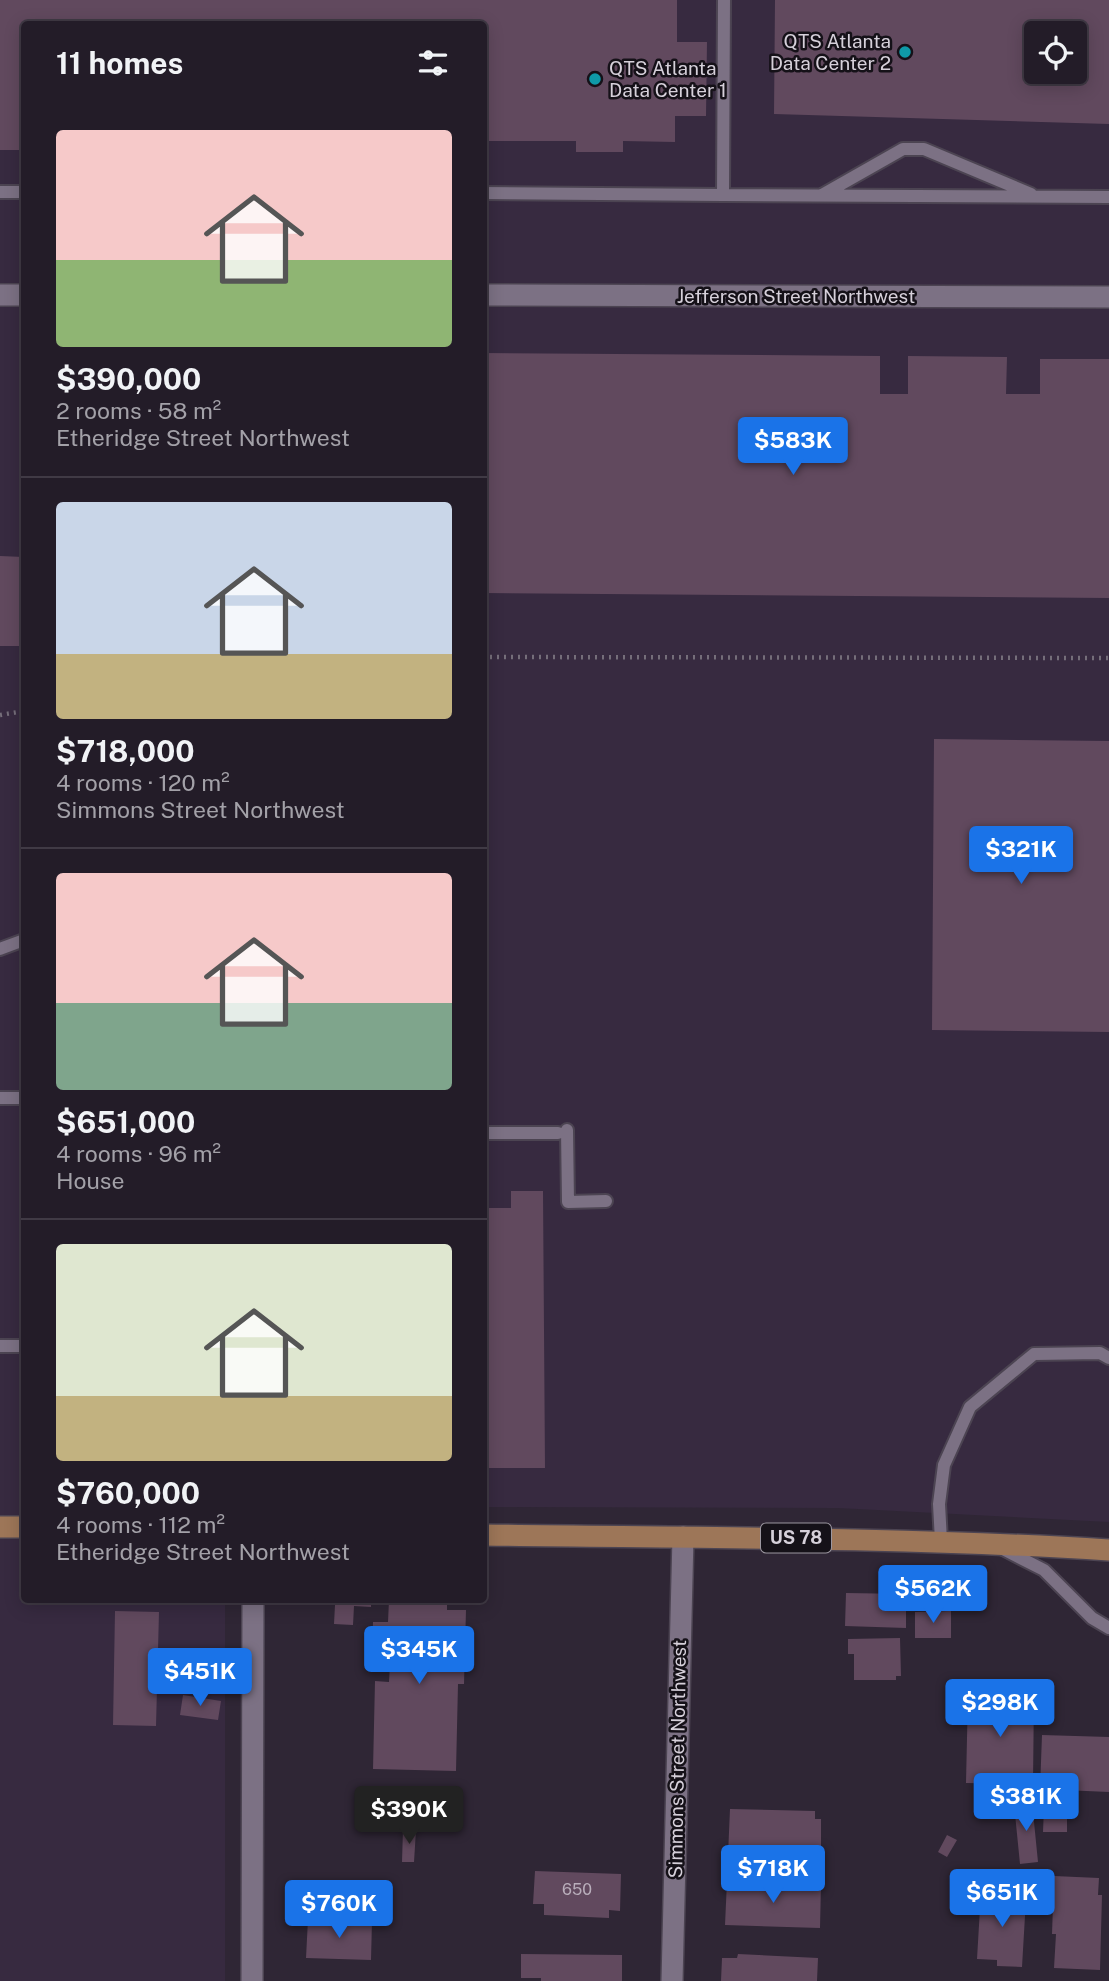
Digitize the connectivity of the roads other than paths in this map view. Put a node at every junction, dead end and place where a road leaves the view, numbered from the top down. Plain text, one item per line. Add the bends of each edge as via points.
1 (724, 0) edge
2 (0, 192) edge
3 (21, 192) edge
4 (487, 193) edge
5 (723, 195) junction
6 (822, 195) junction
7 (1038, 197) junction
8 (1109, 197) edge
9 (0, 295) edge
10 (21, 295) edge
11 (487, 295) edge
12 (1109, 297) edge
13 (21, 941) edge
14 (0, 949) edge
15 (0, 1098) edge
16 (21, 1098) edge
17 (487, 1133) edge
18 (606, 1201) dead end
19 (0, 1346) edge
20 (21, 1346) edge
21 (1109, 1358) edge
22 (0, 1527) edge
23 (21, 1527) edge
24 (487, 1535) edge
25 (682, 1537) junction
26 (941, 1541) junction
27 (991, 1543) junction
28 (1109, 1550) edge
29 (253, 1603) edge
30 (1109, 1628) edge
31 (252, 1981) edge
32 (672, 1981) edge

1 - 5 lane
2 - 3 lane
4 - 5 lane
5 - 6 lane
6 - 7 lane
6 - 7 lane via 903,149 924,149
7 - 8 lane
9 - 10 street
11 - 12 street, Jefferson Street Northwest
13 - 14 lane
15 - 16 lane
17 - 18 lane via 562,1131 568,1202
19 - 20 lane
21 - 26 lane via 1100,1353 1034,1354 970,1407 944,1465
22 - 23 main road
24 - 25 main road, US 78
25 - 26 main road, US 78
25 - 32 street, Simmons Street Northwest
26 - 27 main road, US 78
27 - 28 main road, US 78
27 - 30 lane via 1044,1570 1092,1618
29 - 31 street

